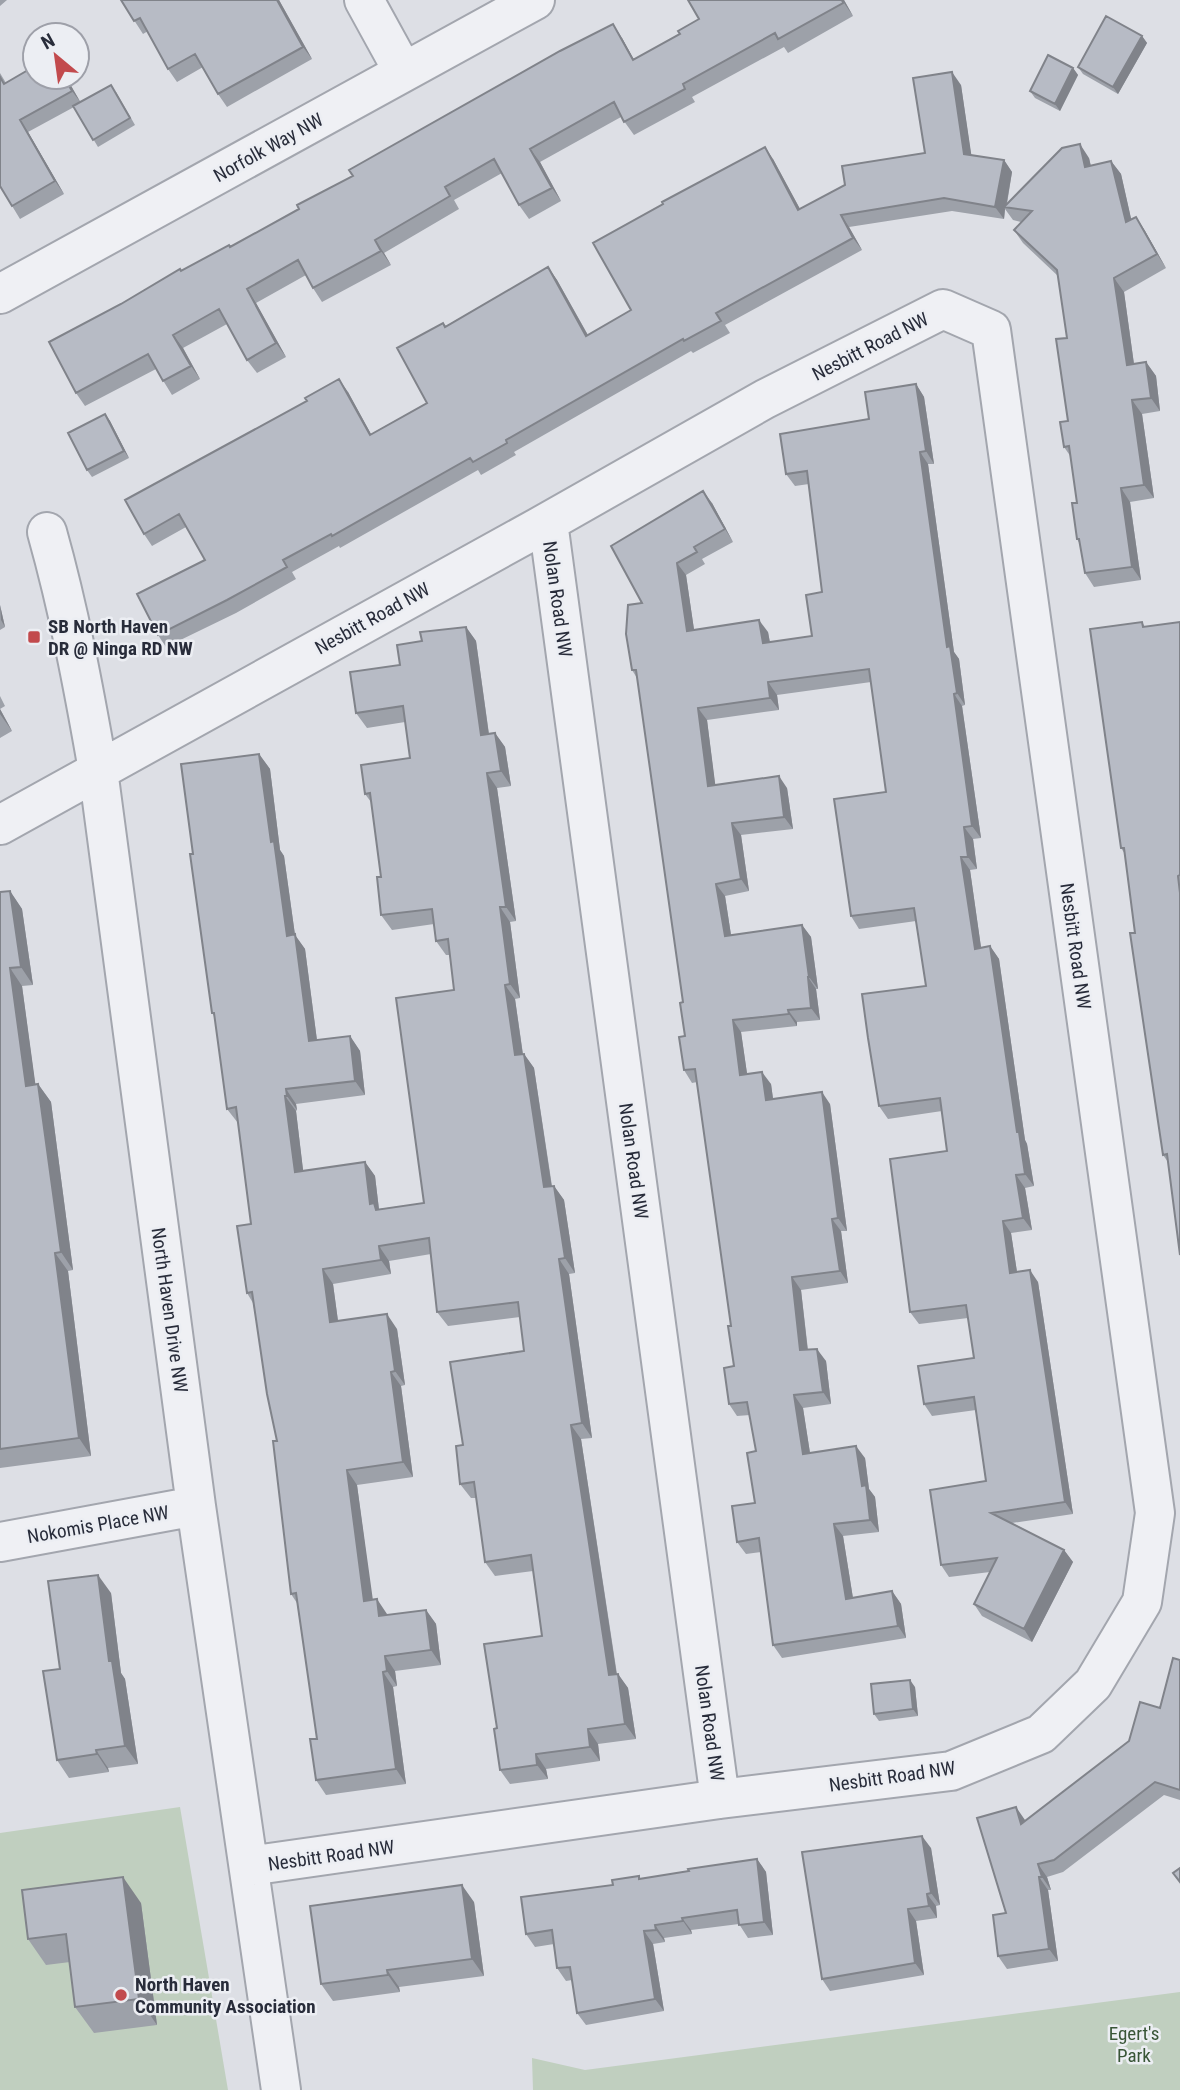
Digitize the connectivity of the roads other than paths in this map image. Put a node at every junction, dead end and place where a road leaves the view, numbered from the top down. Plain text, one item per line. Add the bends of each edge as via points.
1 (364, 0) edge
2 (535, 0) edge
3 (403, 71) junction
4 (0, 294) edge
5 (548, 522) junction
6 (47, 532) dead end
7 (98, 770) junction
8 (0, 825) edge
9 (196, 1506) junction
10 (0, 1542) edge
11 (720, 1799) junction
12 (249, 1866) junction
13 (281, 2090) edge

1 - 3 street
2 - 3 street, Norfolk Way NW
3 - 4 street, Norfolk Way NW
5 - 7 street, Nesbitt Road NW
5 - 11 street, Nolan Road NW
5 - 11 street, Nesbitt Road NW via 765,399 943,309 991,330 1155,1513 1142,1602 1093,1684 1041,1734 951,1771
6 - 7 street, North Haven Drive NW via 80,666
7 - 8 street, Nesbitt Road NW
7 - 9 street, North Haven Drive NW
9 - 10 street, Nokomis Place NW
9 - 12 street, North Haven Drive NW
11 - 12 street, Nesbitt Road NW
12 - 13 street, North Haven Drive NW

